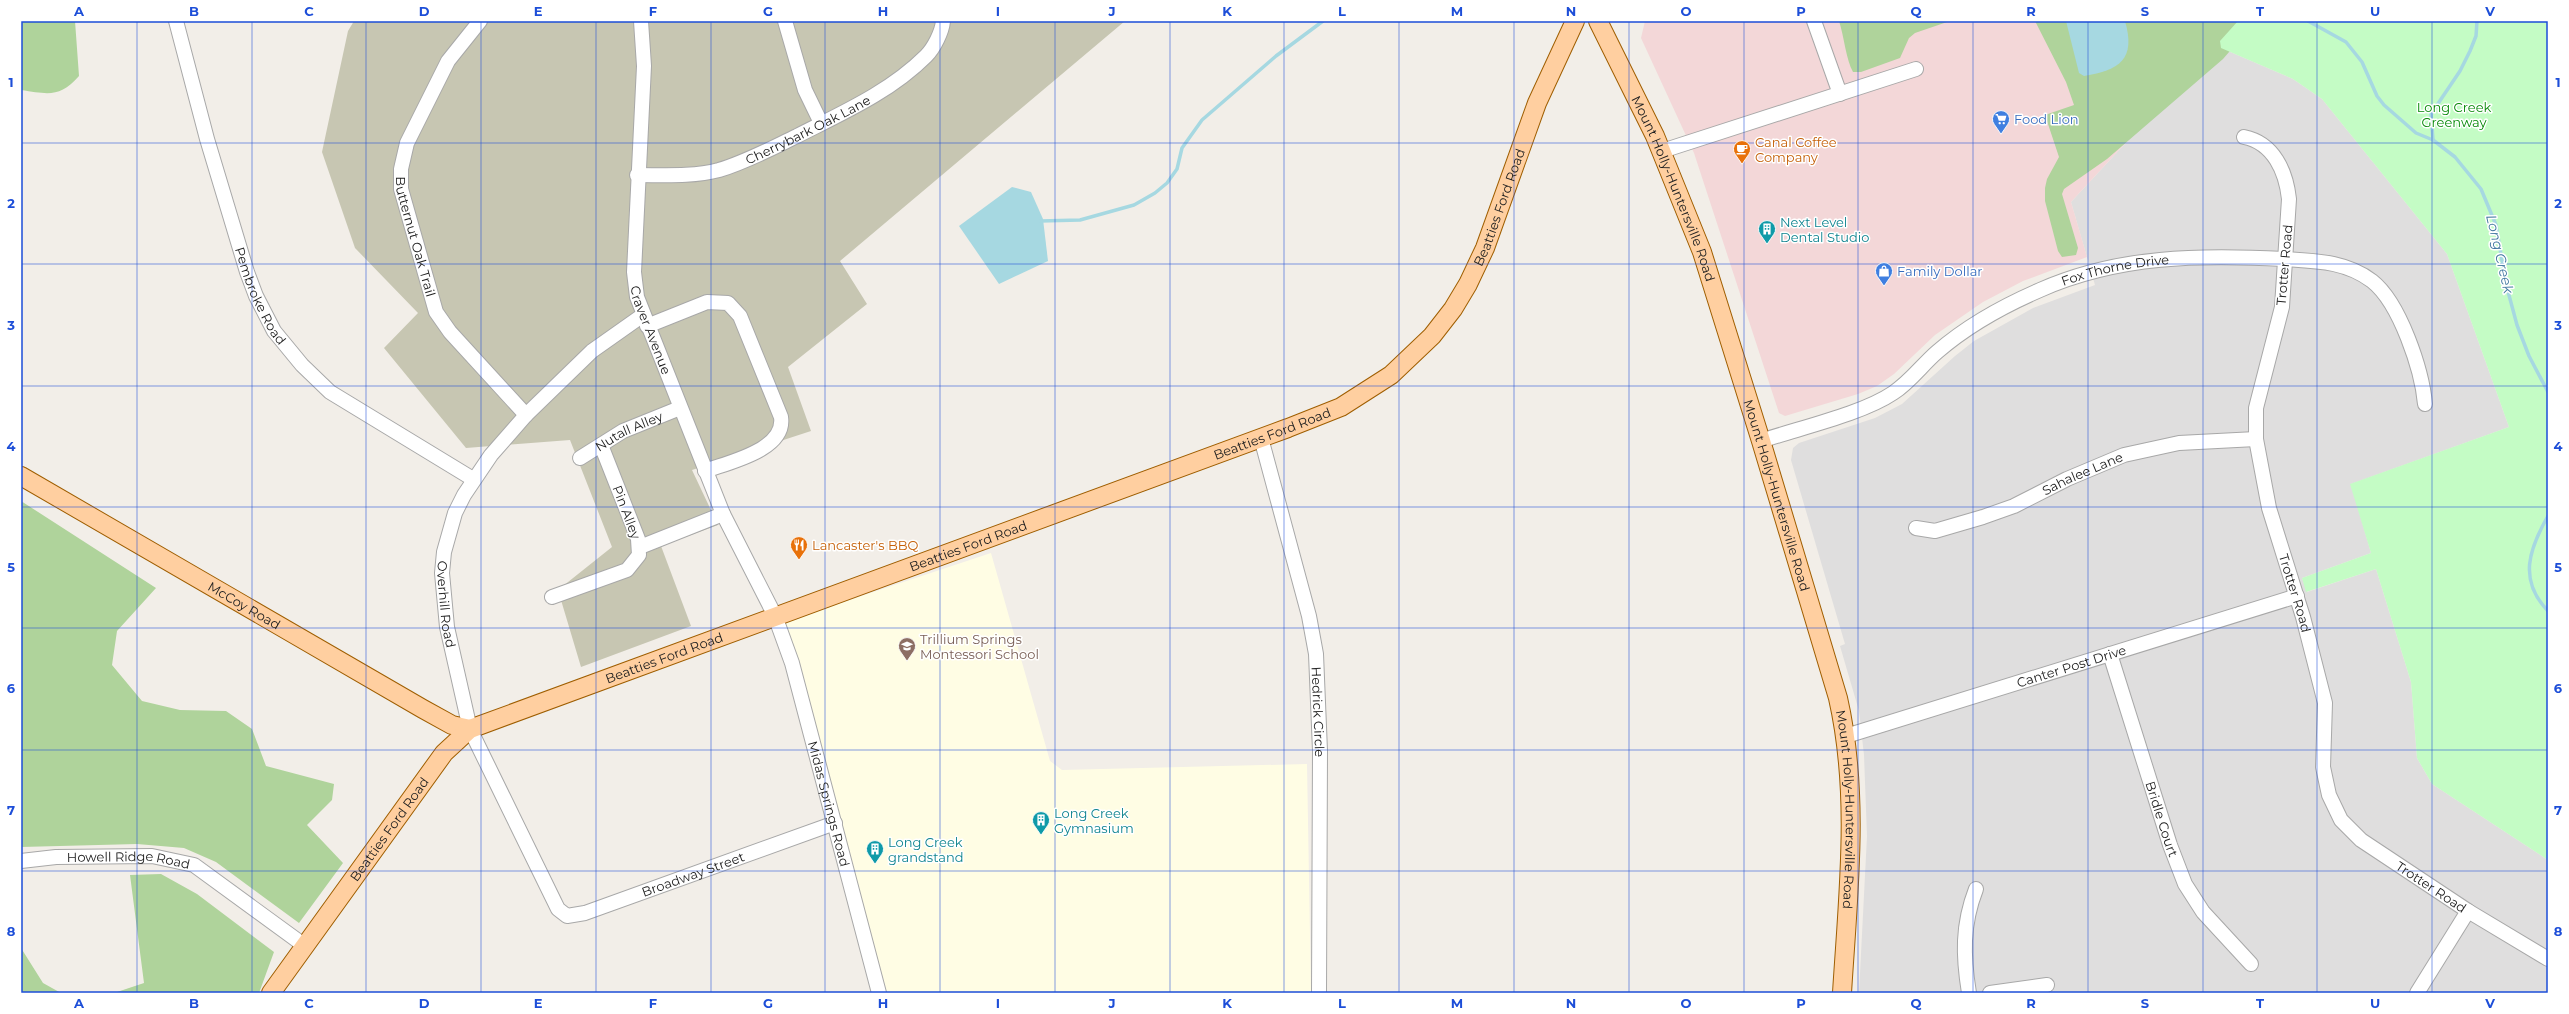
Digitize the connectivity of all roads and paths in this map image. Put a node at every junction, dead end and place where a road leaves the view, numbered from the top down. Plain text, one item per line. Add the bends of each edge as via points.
1 (176, 21) edge
2 (480, 21) edge
3 (641, 21) edge
4 (784, 21) edge
5 (943, 21) edge
6 (1575, 21) edge
7 (1598, 21) edge
8 (1814, 21) edge
9 (1916, 69) dead end
10 (1840, 94) junction
11 (821, 123) junction
12 (2244, 137) dead end
13 (1662, 151) junction
14 (637, 175) junction
15 (2286, 259) junction
16 (645, 321) junction
17 (2425, 404) dead end
18 (680, 408) junction
19 (526, 415) junction
20 (1261, 438) junction
21 (2256, 439) junction
22 (1762, 441) junction
23 (600, 445) junction
24 (580, 458) dead end
25 (705, 471) junction
26 (21, 476) edge
27 (473, 479) junction
28 (723, 514) junction
29 (1916, 528) dead end
30 (640, 547) junction
31 (2297, 596) junction
32 (552, 597) dead end
33 (775, 616) junction
34 (2110, 654) junction
35 (470, 729) junction
36 (1846, 736) junction
37 (835, 823) junction
38 (21, 861) edge
39 (1976, 889) dead end
40 (555, 904) joint
41 (2468, 911) junction
42 (305, 946) junction
43 (2548, 959) edge
44 (2251, 964) dead end
45 (2047, 985) dead end
46 (272, 993) edge
47 (879, 993) edge
48 (1319, 993) edge
49 (1842, 993) edge
50 (1969, 993) edge
51 (1990, 993) edge
52 (2417, 993) edge

1 - 27 street, Pembroke Road via 207,140 247,272 274,331 302,365 330,392
2 - 19 street, Butternut Oak Trail via 448,61 407,143 401,169 401,189 436,312 450,332
3 - 14 street, Craver Avenue via 644,66
4 - 11 street via 805,90
5 - 11 street, Cherrybark Oak Lane via 942,28 927,55 898,80
6 - 20 main road, Beatties Ford Road via 1537,103 1485,248 1453,309 1412,357 1371,389 1327,413
7 - 13 main road, Mount Holly-Huntersville Road
8 - 10 street
9 - 10 street
10 - 13 street
11 - 14 street, Cherrybark Oak Lane via 750,159 718,170 681,175
12 - 15 street, Trotter Road via 2260,143 2271,152 2284,174 2289,200
13 - 22 main road, Mount Holly-Huntersville Road via 1702,252
14 - 16 street, Craver Avenue via 634,272
15 - 17 street, Fox Thorne Drive via 2344,266 2360,273 2380,288 2394,310 2407,339 2421,382
15 - 21 street, Trotter Road via 2282,307 2256,408
15 - 22 street, Fox Thorne Drive via 2240,256 2173,257 2108,267 2074,276 2015,302 1959,334 1883,400
16 - 18 street, Craver Avenue
16 - 19 street, Overhill Road via 592,351
16 - 25 street, Overhill Road via 707,302 728,303 740,316 769,388 780,418 777,437 765,447
18 - 23 street, Nutall Alley via 623,431
18 - 25 street, Craver Avenue
19 - 27 street, Overhill Road
20 - 33 main road, Beatties Ford Road
20 - 48 street, Hedrick Circle via 1271,466 1309,616 1316,654 1320,751
21 - 29 street, Sahalee Lane via 2178,444 2124,455 2067,479 2014,506 1983,517 1935,531
21 - 31 street, Trotter Road via 2269,508
22 - 36 main road, Mount Holly-Huntersville Road via 1831,675
23 - 24 street, Nutall Alley
23 - 30 street, Pin Alley
25 - 28 street, Craver Avenue
26 - 35 main road, McCoy Road via 423,710 452,725
27 - 35 street, Overhill Road via 455,513 447,536 442,573 447,627
28 - 30 street
28 - 33 street, Craver Avenue
30 - 32 street, Pin Alley via 636,562 627,570
31 - 34 street, Canter Post Drive
31 - 41 street, Trotter Road via 2325,703 2324,782 2334,808 2341,820 2361,840
33 - 35 main road, Beatties Ford Road
33 - 37 street, Midas Springs Road via 792,663
34 - 36 street, Canter Post Drive
34 - 44 street, Bridle Court via 2170,845 2185,884 2203,912
35 - 40 street, Overhill Road
35 - 42 main road, Beatties Ford Road via 444,753
36 - 49 main road, Mount Holly-Huntersville Road via 1851,808
37 - 40 street, Broadway Street via 584,913 567,916 562,914
37 - 47 street, Midas Springs Road
38 - 42 street, Howell Ridge Road via 56,857 152,856 194,865
39 - 50 street via 1966,921 1964,945
41 - 43 street, Trotter Road
41 - 52 street
42 - 46 main road, Beatties Ford Road
45 - 51 street

